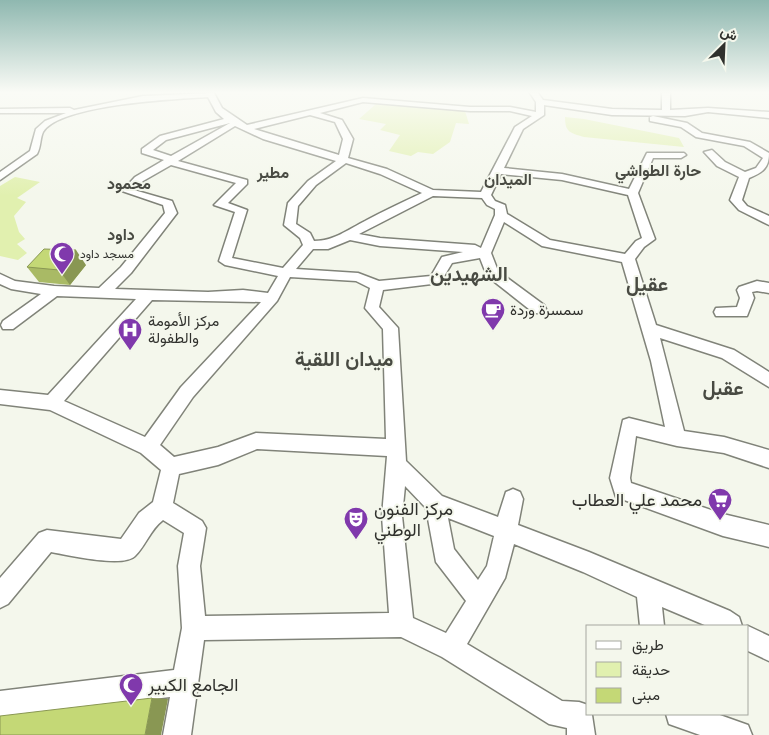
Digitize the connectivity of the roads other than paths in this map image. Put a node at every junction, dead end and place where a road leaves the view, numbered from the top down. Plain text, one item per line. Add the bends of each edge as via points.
1 (220, 127) edge
2 (232, 127) edge
3 (245, 127) edge
4 (342, 127) edge
5 (519, 127) edge
6 (687, 127) edge
7 (42, 128) edge
8 (709, 152) dead end
9 (681, 155) dead end
10 (769, 157) edge
11 (170, 161) junction
12 (342, 161) junction
13 (496, 170) junction
14 (744, 176) junction
15 (0, 177) edge
16 (431, 193) junction
17 (633, 193) junction
18 (485, 195) junction
19 (500, 215) junction
20 (769, 221) edge
21 (348, 236) junction
22 (309, 245) junction
23 (485, 252) junction
24 (628, 259) junction
25 (286, 273) junction
26 (0, 278) edge
27 (377, 286) junction
28 (769, 288) edge
29 (54, 290) junction
30 (102, 293) junction
31 (148, 295) junction
32 (272, 298) junction
33 (539, 309) dead end
34 (721, 312) dead end
35 (8, 325) dead end
36 (650, 329) junction
37 (769, 380) edge
38 (0, 397) edge
39 (52, 403) junction
40 (678, 438) junction
41 (148, 447) junction
42 (396, 456) junction
43 (769, 459) edge
44 (171, 467) junction
45 (513, 499) dead end
46 (435, 503) junction
47 (162, 508) junction
48 (506, 531) junction
49 (769, 536) edge
50 (648, 590) junction
51 (0, 596) edge
52 (479, 599) junction
53 (402, 625) junction
54 (652, 625) edge
55 (728, 625) edge
56 (194, 628) junction
57 (749, 638) edge
58 (451, 648) junction
59 (769, 648) edge
60 (187, 682) junction
61 (0, 704) edge
62 (682, 715) edge
63 (583, 720) edge
64 (177, 735) edge
65 (738, 735) edge

1 - 11 street via 163,138 145,152 165,156
2 - 11 street
3 - 12 street
4 - 12 street via 348,139
5 - 13 street
6 - 10 street via 699,135 747,144
7 - 15 street via 34,152
8 - 14 street via 721,164
9 - 17 street via 650,154
10 - 14 street via 760,170
11 - 25 street via 243,182 220,205 241,210 224,261
11 - 30 street via 139,179 127,192 168,203 171,213 126,270
12 - 16 street via 369,166
12 - 22 street via 312,183 292,205 290,225 306,236
13 - 17 street via 562,177
13 - 18 street
14 - 20 street via 736,200 743,208
16 - 18 street
16 - 21 street
17 - 24 street via 649,239 640,244
18 - 19 street via 491,203 501,207
19 - 23 street
19 - 24 street via 546,243
21 - 22 street via 328,245
21 - 23 street via 380,242 449,245
22 - 25 street
23 - 27 street via 447,260 435,280
23 - 33 lane via 492,273
24 - 36 street
25 - 27 street via 358,277
25 - 32 street
26 - 29 street via 11,285
27 - 42 street via 372,308 390,328
28 - 34 street via 757,286 744,290 747,298 742,312
29 - 30 street
29 - 35 street
30 - 31 street
31 - 32 street
31 - 39 street
32 - 41 street via 187,392
36 - 37 street via 728,354
36 - 40 street
38 - 39 street
39 - 41 street
40 - 43 street via 724,445
40 - 49 street via 629,426 620,478 623,490 723,525
41 - 44 street
42 - 44 street via 256,441 218,456
42 - 46 street
42 - 53 street via 392,516
44 - 47 street
45 - 48 street
46 - 48 street
46 - 52 street via 444,554
47 - 51 street via 146,520 126,550 47,540
47 - 56 street via 195,528 189,566
48 - 50 lane
48 - 52 street via 497,570
50 - 54 lane
50 - 55 street
52 - 58 street
53 - 56 street
53 - 58 street
56 - 60 street
57 - 59 street
58 - 63 street via 559,714
60 - 61 street
60 - 64 street
62 - 65 street

